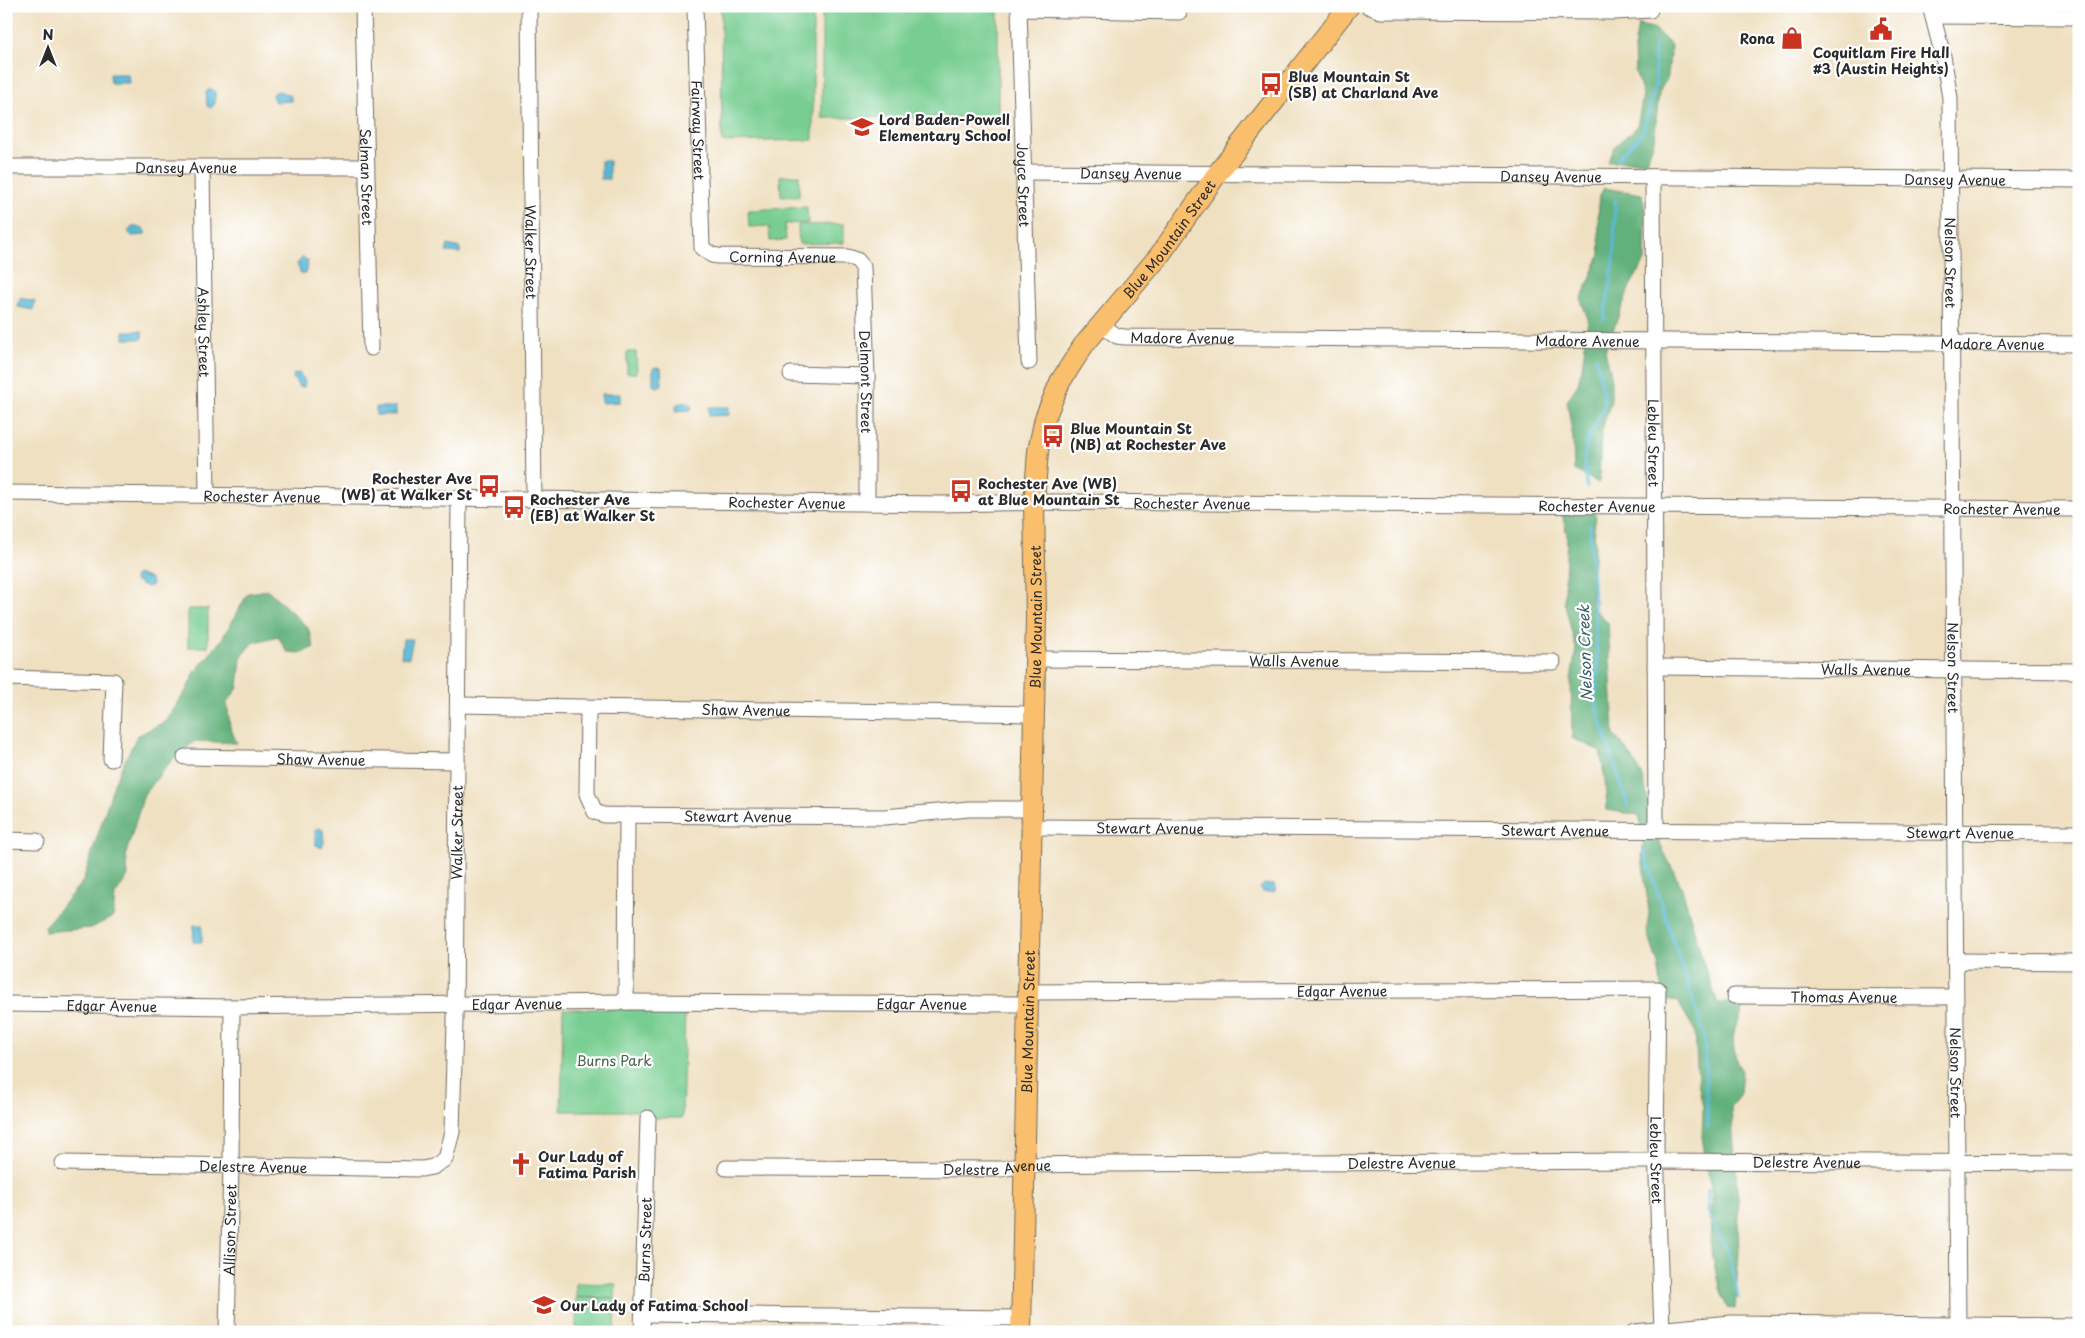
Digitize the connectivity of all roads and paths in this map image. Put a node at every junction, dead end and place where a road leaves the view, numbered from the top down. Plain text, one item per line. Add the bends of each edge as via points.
1 (364, 6) edge
2 (529, 6) edge
3 (695, 6) edge
4 (1349, 6) edge
5 (1368, 6) edge
6 (1019, 8) edge
7 (1650, 8) edge
8 (1931, 11) edge
9 (1179, 12) dead end
10 (2079, 17) edge
11 (6, 167) edge
12 (366, 167) junction
13 (202, 168) junction
14 (1023, 172) junction
15 (1217, 174) junction
16 (1653, 177) junction
17 (1951, 178) junction
18 (2079, 180) edge
19 (706, 252) joint
20 (859, 263) joint
21 (1101, 325) junction
22 (1653, 342) junction
23 (1952, 343) junction
24 (2079, 344) edge
25 (371, 348) dead end
26 (1029, 362) dead end
27 (790, 374) dead end
28 (867, 376) junction
29 (6, 493) edge
30 (207, 495) junction
31 (458, 499) junction
32 (534, 500) junction
33 (867, 503) junction
34 (1034, 503) junction
35 (1654, 505) junction
36 (1953, 509) junction
37 (2079, 509) edge
38 (1034, 659) junction
39 (1553, 662) dead end
40 (1655, 668) junction
41 (1954, 670) junction
42 (2079, 672) edge
43 (6, 678) edge
44 (458, 705) junction
45 (588, 708) junction
46 (1033, 714) junction
47 (184, 757) dead end
48 (111, 759) dead end
49 (457, 761) junction
50 (627, 816) junction
51 (1031, 818) junction
52 (1656, 830) junction
53 (1954, 832) junction
54 (2079, 833) edge
55 (6, 840) edge
56 (37, 841) dead end
57 (1955, 961) junction
58 (2079, 962) edge
59 (1658, 989) joint
60 (1734, 996) dead end
61 (1955, 996) junction
62 (1027, 998) junction
63 (626, 1002) junction
64 (6, 1004) edge
65 (455, 1005) junction
66 (232, 1007) junction
67 (648, 1118) dead end
68 (1657, 1161) junction
69 (1958, 1162) junction
70 (2079, 1162) edge
71 (64, 1163) dead end
72 (442, 1163) joint
73 (1024, 1165) junction
74 (231, 1166) junction
75 (726, 1168) dead end
76 (643, 1314) junction
77 (1021, 1325) edge
78 (2079, 1326) edge
79 (1958, 1328) edge
80 (1662, 1330) edge
81 (227, 1332) edge
82 (642, 1332) edge
83 (1634, 1332) edge

1 - 12 street, Selman Street
2 - 32 street, Walker Street
3 - 19 street, Fairway Street via 701,244
4 - 15 main road, Blue Mountain Street
5 - 7 street via 1381,11 1615,12
6 - 9 street
6 - 14 street, Joyce Street
8 - 10 street
8 - 17 street, Nelson Street via 1950,98
11 - 13 street, Dansey Avenue
12 - 13 street, Dansey Avenue
12 - 25 street, Selman Street
13 - 30 street, Ashley Street
14 - 15 street, Dansey Avenue
14 - 26 street, Joyce Street
15 - 16 street, Dansey Avenue
15 - 21 main road, Blue Mountain Street via 1159,256
16 - 17 street, Dansey Avenue
16 - 22 street, Lebleu Street
17 - 18 street, Dansey Avenue
17 - 23 street, Nelson Street
19 - 20 street, Corning Avenue via 718,256 848,257
20 - 28 street, Delmont Street via 864,272
21 - 22 street, Madore Avenue via 1117,336 1125,337
21 - 34 main road, Blue Mountain Street via 1071,361 1048,407 1040,435
22 - 23 street, Madore Avenue
22 - 35 street, Lebleu Street
23 - 24 street, Madore Avenue
23 - 36 street, Nelson Street
27 - 28 street
28 - 33 street, Delmont Street
29 - 30 street, Rochester Avenue
30 - 31 street, Rochester Avenue
31 - 32 street, Rochester Avenue
31 - 44 street, Walker Street
32 - 33 street, Rochester Avenue
33 - 34 street, Rochester Avenue
34 - 35 street, Rochester Avenue
34 - 38 main road, Blue Mountain Street
35 - 36 street, Rochester Avenue
35 - 40 street, Lebleu Street
36 - 37 street, Rochester Avenue
36 - 41 street, Nelson Street
38 - 39 street, Walls Avenue
38 - 46 main road, Blue Mountain Street
40 - 41 street, Walls Avenue
40 - 52 street, Lebleu Street
41 - 42 street, Walls Avenue
41 - 53 street, Nelson Street
43 - 48 street via 114,680
44 - 45 street, Shaw Avenue
44 - 49 street, Walker Street
45 - 46 street, Shaw Avenue
45 - 50 street, Stewart Avenue via 587,794 595,812
46 - 51 main road, Blue Mountain Street
47 - 49 street, Shaw Avenue
49 - 65 street, Walker Street
50 - 51 street, Stewart Avenue via 886,817 970,809
50 - 63 street
51 - 52 street, Stewart Avenue
51 - 62 main road, Blue Mountain Street
52 - 53 street, Stewart Avenue
53 - 54 street, Stewart Avenue
53 - 57 street, Nelson Street
55 - 56 street
57 - 58 street
57 - 61 street, Nelson Street
59 - 62 street, Edgar Avenue
59 - 68 street, Lebleu Street
60 - 61 street, Thomas Avenue
61 - 69 street, Nelson Street
62 - 63 street, Edgar Avenue
62 - 73 main road, Blue Mountain Street
63 - 65 street, Edgar Avenue
64 - 66 street, Edgar Avenue
65 - 66 street, Edgar Avenue
65 - 72 street, Walker Street via 452,1132
66 - 74 street, Allison Street
67 - 76 street, Burns Street
68 - 69 street, Delestre Avenue
68 - 73 street, Delestre Avenue
68 - 80 street, Lebleu Street
69 - 70 street, Delestre Avenue
69 - 79 street, Nelson Street
71 - 74 street, Delestre Avenue
72 - 74 street, Delestre Avenue via 432,1168
73 - 75 street, Delestre Avenue via 1001,1169
73 - 77 main road, Blue Mountain Street
74 - 81 street, Allison Street
76 - 77 street
76 - 82 street, Burns Street
78 - 79 street
79 - 80 street via 1731,1323
80 - 83 street

